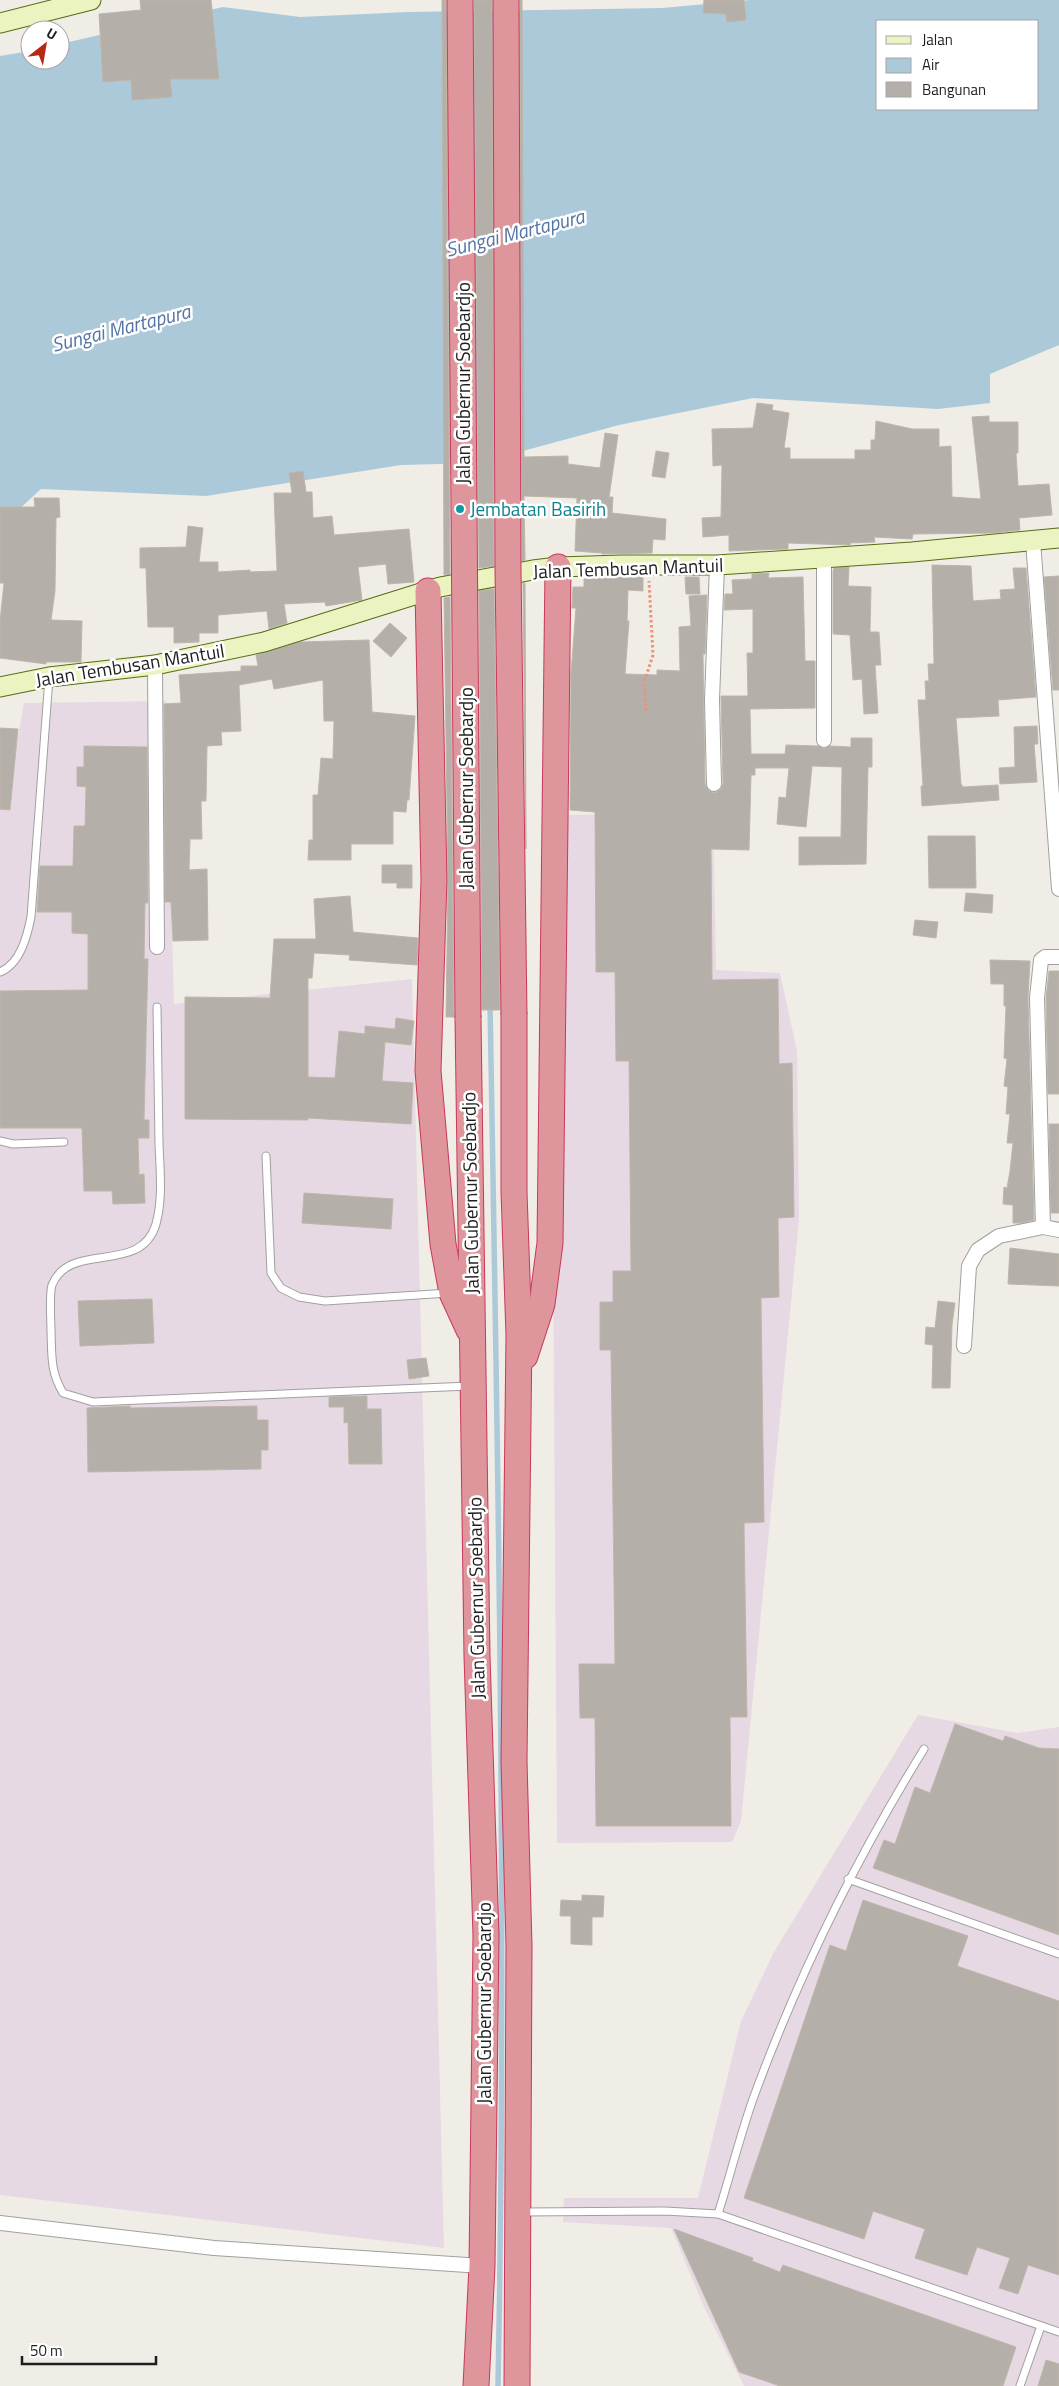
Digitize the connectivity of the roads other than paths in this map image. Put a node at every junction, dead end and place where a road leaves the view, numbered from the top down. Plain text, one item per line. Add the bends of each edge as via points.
1 (91, 0) edge
2 (460, 0) edge
3 (506, 0) edge
4 (0, 23) edge
5 (1059, 538) edge
6 (1032, 541) junction
7 (824, 557) junction
8 (717, 565) junction
9 (558, 567) junction
10 (428, 591) junction
11 (155, 665) junction
12 (49, 677) junction
13 (0, 687) edge
14 (824, 740) dead end
15 (714, 784) dead end
16 (1059, 889) edge
17 (157, 947) dead end
18 (1059, 957) edge
19 (0, 972) edge
20 (157, 1007) dead end
21 (514, 1093) junction
22 (552, 1094) junction
23 (0, 1141) edge
24 (64, 1142) dead end
25 (266, 1156) dead end
26 (1043, 1227) junction
27 (1059, 1230) edge
28 (452, 1293) junction
29 (472, 1337) junction
30 (964, 1346) dead end
31 (518, 1379) junction
32 (473, 1386) junction
33 (924, 1749) dead end
34 (848, 1879) junction
35 (1059, 1954) edge
36 (518, 2212) junction
37 (718, 2214) junction
38 (0, 2223) edge
39 (482, 2266) junction
40 (1041, 2326) junction
41 (1059, 2332) edge
42 (476, 2386) edge
43 (517, 2386) edge
44 (1020, 2386) edge

1 - 4 street
2 - 29 highway, Jalan Gubernur Soebardjo, bridge
3 - 21 highway, Jalan Gubernur Soebardjo, bridge
5 - 6 street, Jalan Tembusan Mantuil
6 - 7 street, Jalan Tembusan Mantuil
6 - 16 street
7 - 8 street, Jalan Tembusan Mantuil
7 - 14 street
8 - 9 street, Jalan Tembusan Mantuil
8 - 15 street via 712,700
9 - 10 street, Jalan Tembusan Mantuil
9 - 22 highway
10 - 11 street, Jalan Tembusan Mantuil via 264,642
10 - 28 highway via 434,880 428,1072 443,1244
11 - 12 street, Jalan Tembusan Mantuil
11 - 17 street
12 - 13 street, Jalan Tembusan Mantuil
12 - 19 lane via 31,918 19,954 7,970
18 - 26 street via 1041,960 1038,998
20 - 32 lane via 160,1177 156,1224 150,1238 131,1253 65,1267 52,1286 54,1378 63,1393 93,1402
21 - 22 highway
21 - 31 highway, Jalan Gubernur Soebardjo
22 - 31 highway via 547,1278
23 - 24 lane via 13,1144
25 - 28 lane via 270,1273 281,1288 299,1297 325,1301
26 - 27 street
26 - 30 street via 998,1236 972,1258
28 - 29 highway
29 - 32 highway, Jalan Gubernur Soebardjo
31 - 36 highway, Jalan Gubernur Soebardjo via 514,1761 519,1946
32 - 39 highway, Jalan Gubernur Soebardjo via 486,1935
33 - 34 lane
34 - 35 lane
34 - 37 lane via 778,2033 753,2100
36 - 37 lane
36 - 43 highway, Jalan Gubernur Soebardjo
37 - 40 lane
38 - 39 street via 214,2248
39 - 42 highway, Jalan Gubernur Soebardjo
40 - 41 lane
40 - 44 lane

